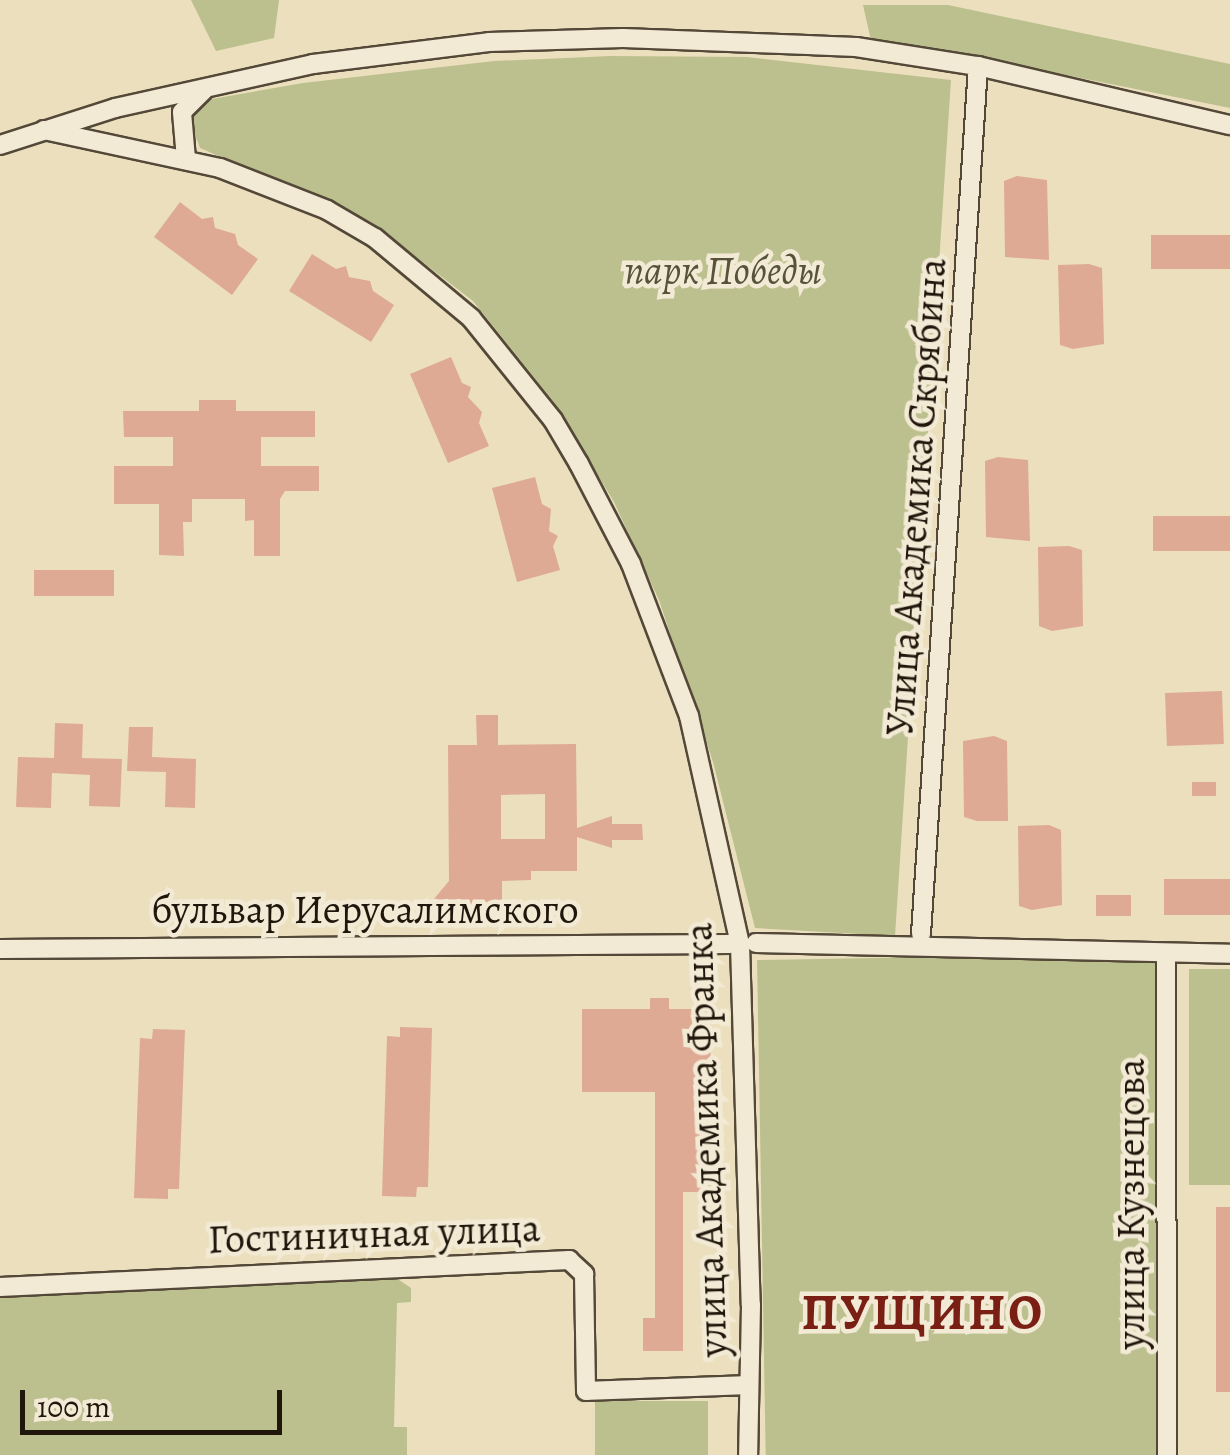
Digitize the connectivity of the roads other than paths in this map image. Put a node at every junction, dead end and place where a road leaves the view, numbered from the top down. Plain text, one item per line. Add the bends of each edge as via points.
1 (978, 66) junction
2 (215, 84) junction
3 (1230, 125) edge
4 (44, 130) junction
5 (0, 145) edge
6 (186, 159) junction
7 (920, 934) dead end
8 (756, 943) dead end
9 (730, 944) dead end
10 (0, 949) edge
11 (1166, 953) junction
12 (1230, 954) edge
13 (0, 1287) edge
14 (748, 1385) junction
15 (748, 1455) edge
16 (1167, 1455) edge

1 - 2 street via 856,47 624,38 489,42
1 - 3 street
1 - 7 street, Улица Академика Скрябина
2 - 4 street
2 - 6 street via 182,112
4 - 5 street
4 - 6 street, улица Академика Франка
6 - 14 street, улица Академика Франка via 327,210 428,279 471,318 553,420 630,564 689,716 740,944
8 - 11 street
9 - 10 street, бульвар Иерусалимского
11 - 12 street
11 - 16 street, улица Кузнецова
13 - 14 street, Гостиничная улица via 569,1260 584,1274 586,1391
14 - 15 street, улица Академика Франка

